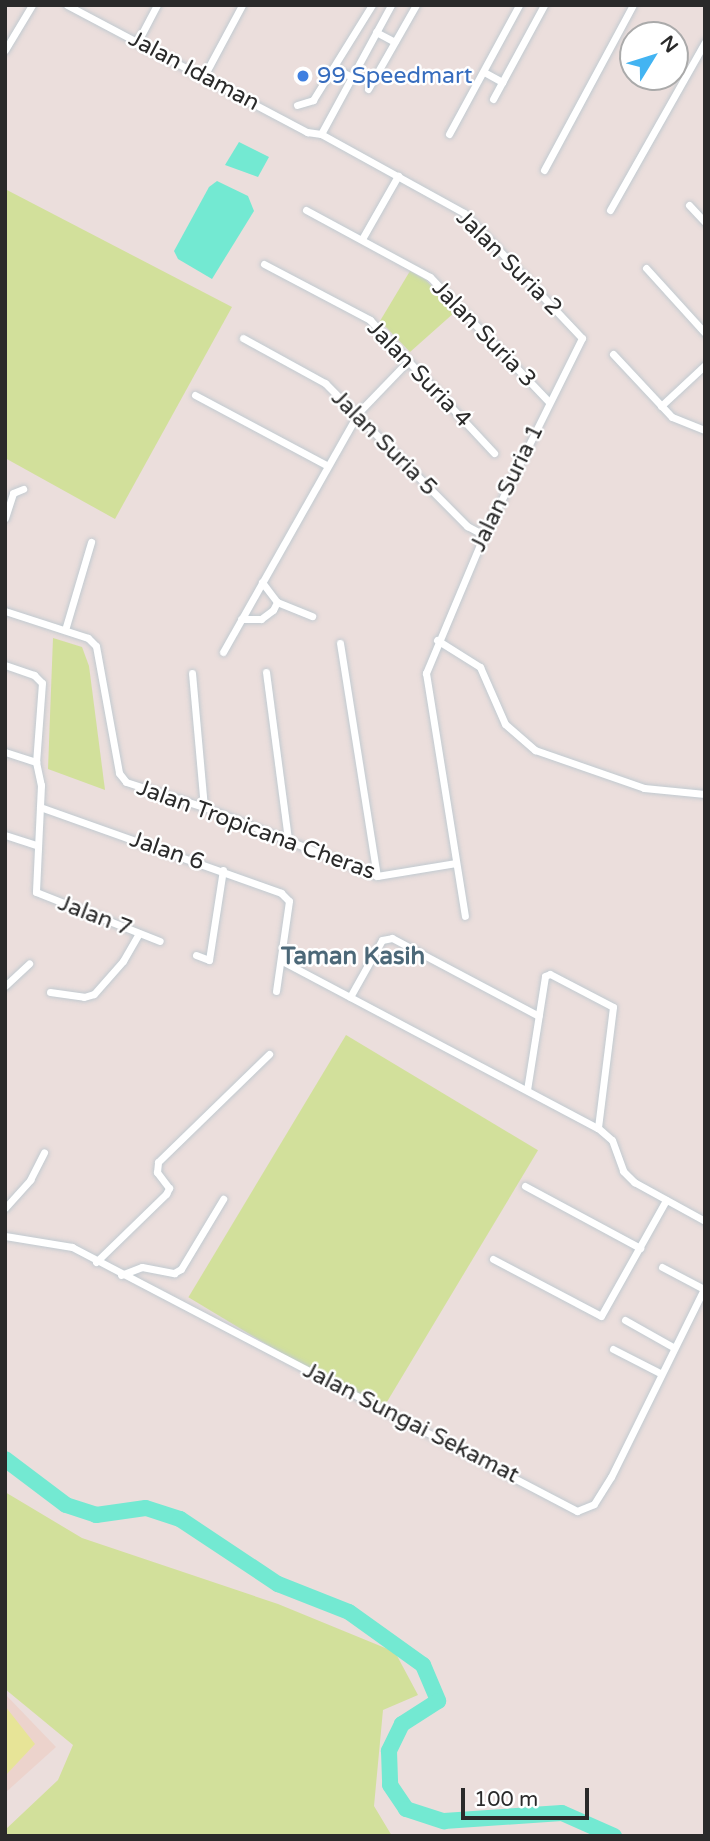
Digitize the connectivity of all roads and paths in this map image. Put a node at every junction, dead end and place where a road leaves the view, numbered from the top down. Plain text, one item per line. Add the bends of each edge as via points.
1 (157, 5) edge
2 (242, 5) edge
3 (391, 5) edge
4 (416, 5) edge
5 (519, 5) edge
6 (544, 5) edge
7 (633, 5) edge
8 (29, 6) edge
9 (71, 6) edge
10 (370, 8) edge
11 (384, 18) junction
12 (376, 32) junction
13 (138, 41) junction
14 (395, 42) junction
15 (705, 42) edge
16 (5, 50) edge
17 (333, 68) junction
18 (484, 72) junction
19 (204, 76) junction
20 (352, 77) junction
21 (502, 82) junction
22 (368, 89) dead end
23 (493, 99) dead end
24 (297, 105) dead end
25 (321, 134) junction
26 (449, 134) dead end
27 (544, 170) dead end
28 (398, 176) junction
29 (689, 205) dead end
30 (306, 210) dead end
31 (610, 210) dead end
32 (705, 222) edge
33 (362, 239) junction
34 (264, 264) dead end
35 (646, 268) dead end
36 (705, 333) edge
37 (243, 338) dead end
38 (582, 338) joint
39 (613, 354) dead end
40 (408, 361) junction
41 (705, 365) edge
42 (195, 395) dead end
43 (549, 402) junction
44 (662, 406) junction
45 (358, 413) junction
46 (705, 430) edge
47 (494, 453) dead end
48 (326, 465) junction
49 (23, 489) dead end
50 (5, 519) edge
51 (484, 535) junction
52 (91, 542) dead end
53 (262, 582) junction
54 (276, 602) junction
55 (5, 611) edge
56 (312, 616) dead end
57 (241, 619) junction
58 (65, 630) junction
59 (437, 640) junction
60 (340, 643) dead end
61 (223, 652) dead end
62 (5, 665) edge
63 (265, 672) dead end
64 (192, 673) dead end
65 (5, 752) edge
66 (36, 762) junction
67 (705, 794) edge
68 (40, 807) junction
69 (204, 807) junction
70 (5, 835) edge
71 (288, 839) junction
72 (36, 845) junction
73 (456, 863) junction
74 (223, 870) junction
75 (377, 876) junction
76 (465, 916) dead end
77 (139, 933) junction
78 (160, 941) dead end
79 (197, 955) dead end
80 (282, 961) junction
81 (29, 964) dead end
82 (5, 986) edge
83 (276, 991) dead end
84 (50, 992) dead end
85 (350, 997) junction
86 (539, 1016) junction
87 (270, 1054) dead end
88 (527, 1090) junction
89 (598, 1128) junction
90 (44, 1152) dead end
91 (526, 1186) dead end
92 (223, 1199) dead end
93 (666, 1200) junction
94 (5, 1208) edge
95 (705, 1221) edge
96 (5, 1236) edge
97 (640, 1248) junction
98 (493, 1259) dead end
99 (96, 1262) junction
100 (662, 1267) dead end
101 (121, 1275) junction
102 (704, 1288) edge
103 (625, 1320) dead end
104 (673, 1347) junction
105 (613, 1349) dead end
106 (660, 1373) junction

1 - 13 street
2 - 19 street
3 - 11 street
4 - 14 street
5 - 18 street
6 - 21 street
7 - 27 street
8 - 16 street
9 - 13 street, Jalan Idaman
10 - 11 street
10 - 17 street
11 - 12 street
12 - 14 street
12 - 20 street
13 - 19 street, Jalan Idaman
14 - 22 street
15 - 31 street
17 - 20 street
17 - 24 street via 313,100
18 - 21 street
18 - 26 street
19 - 25 street, Jalan Idaman via 307,132
20 - 25 street
21 - 23 street
25 - 28 street, Jalan Suria 2
28 - 33 street
28 - 38 street, Jalan Suria 2 via 464,213
29 - 32 street
30 - 33 street, Jalan Suria 3
33 - 43 street, Jalan Suria 3 via 430,277
34 - 40 street, Jalan Suria 4 via 374,324
35 - 36 street
37 - 45 street, Jalan Suria 5 via 325,383
38 - 43 street, Jalan Suria 1
39 - 44 street
40 - 45 street
40 - 47 street, Jalan Suria 4
41 - 44 street
42 - 48 street
43 - 51 street, Jalan Suria 1
44 - 46 street via 672,417
45 - 48 street
45 - 51 street, Jalan Suria 5 via 467,526
48 - 53 street
49 - 50 street via 13,493
51 - 59 street, Jalan Suria 1
52 - 58 street
53 - 54 street
53 - 57 street
54 - 56 street
54 - 57 street via 261,619
55 - 58 street, Jalan Tropicana Cheras
57 - 61 street
58 - 69 street, Jalan Tropicana Cheras via 96,646 119,773 126,782
59 - 67 street via 480,667 505,724 536,750 643,788
59 - 73 street, Jalan Suria 1 via 426,673
60 - 75 street
62 - 66 street via 34,675 42,683
63 - 71 street
64 - 69 street
65 - 66 street
66 - 68 street
68 - 72 street
68 - 74 street, Jalan 6
69 - 71 street, Jalan Tropicana Cheras
70 - 72 street
71 - 75 street, Jalan Tropicana Cheras
72 - 77 street, Jalan 7 via 36,892
73 - 75 street, Jalan Tropicana Cheras
73 - 76 street, Jalan Suria 1
74 - 79 street via 209,960
74 - 80 street, Jalan 6 via 281,893 289,901
77 - 78 street, Jalan 7
77 - 84 street via 123,961 94,994 84,998
80 - 83 street
80 - 85 street
81 - 82 street
85 - 86 street via 382,940 392,938
85 - 88 street
86 - 88 street
86 - 89 street via 545,976 550,974 613,1007
87 - 99 street via 158,1162 157,1172 169,1188 166,1194
88 - 89 street
89 - 93 street via 612,1140 624,1171
90 - 94 street via 30,1180
91 - 97 street
92 - 101 street via 181,1269 174,1273 142,1266
93 - 95 street
93 - 97 street
96 - 99 street, Jalan Sungai Sekamat via 72,1247
97 - 98 street via 601,1316
99 - 101 street, Jalan Sungai Sekamat
100 - 102 street
101 - 106 street, Jalan Sungai Sekamat via 577,1511 594,1504 611,1477
102 - 104 street, Jalan Sungai Sekamat
103 - 104 street
104 - 106 street, Jalan Sungai Sekamat
105 - 106 street

